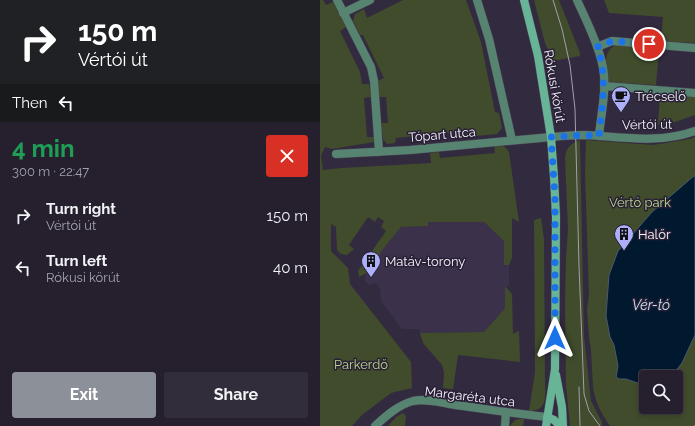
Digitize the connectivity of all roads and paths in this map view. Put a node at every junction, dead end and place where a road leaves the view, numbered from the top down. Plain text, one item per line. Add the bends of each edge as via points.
1 (337, 0) edge
2 (370, 0) edge
3 (477, 0) edge
4 (524, 0) edge
5 (577, 0) edge
6 (343, 13) junction
7 (597, 47) junction
8 (695, 48) edge
9 (604, 86) junction
10 (695, 93) edge
11 (695, 131) edge
12 (599, 136) junction
13 (551, 137) junction
14 (512, 140) junction
15 (379, 152) junction
16 (336, 154) dead end
17 (555, 369) junction
18 (562, 407) junction
19 (506, 412) junction
20 (547, 417) junction
21 (375, 426) edge
22 (505, 426) edge
23 (546, 426) edge
24 (562, 426) edge

1 - 6 street
2 - 6 street
3 - 14 street via 489,39
4 - 13 main road, Rókusi körút via 538,56
5 - 7 street
6 - 15 street via 371,67
7 - 8 street via 612,41
7 - 9 street via 603,64
9 - 10 street
9 - 12 street
11 - 12 street, Vértói út via 685,135 648,139
12 - 13 street, Vértói út
13 - 14 street, Tópart utca
13 - 17 main road, Rókusi körút via 555,197
14 - 15 street, Tópart utca
15 - 16 street, Tópart utca
17 - 18 main road, Rókusi körút
17 - 20 main road, Rókusi körút
18 - 20 main road
18 - 24 main road, Rókusi körút
19 - 20 street, Margaréta utca
19 - 21 street, Margaréta utca via 416,401 391,412
19 - 22 street
20 - 23 main road, Rókusi körút
20 - 24 main road

